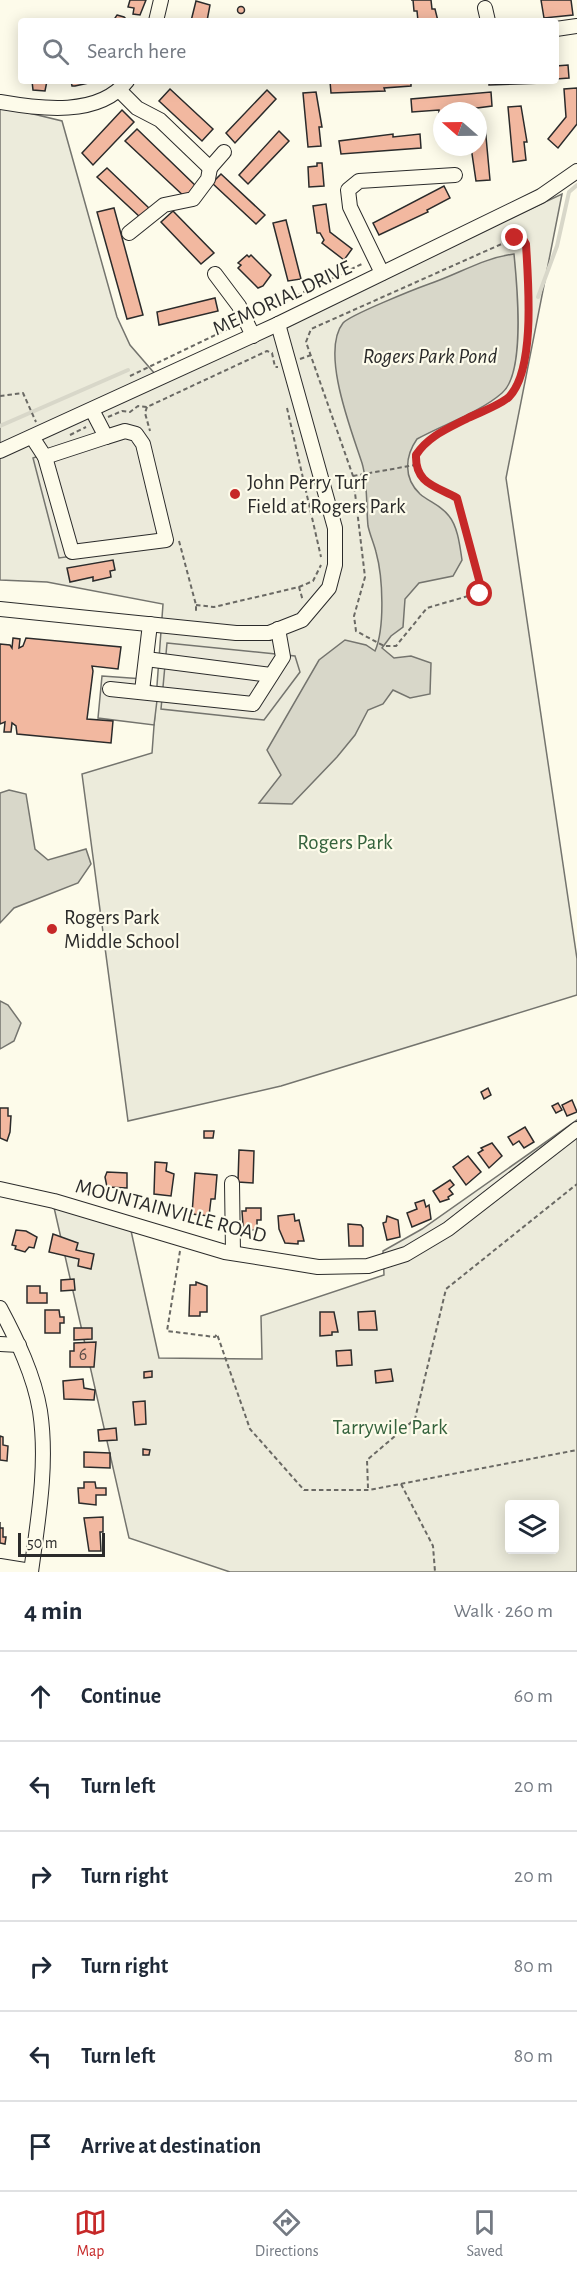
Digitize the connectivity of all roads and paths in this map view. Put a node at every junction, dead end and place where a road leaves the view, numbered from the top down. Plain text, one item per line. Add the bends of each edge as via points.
1 (161, 0) edge
2 (157, 18) edge
3 (577, 26) edge
4 (559, 29) edge
5 (123, 86) edge
6 (0, 102) edge
7 (224, 152) dead end
8 (210, 168) junction
9 (577, 171) edge
10 (455, 175) dead end
11 (129, 233) dead end
12 (375, 257) junction
13 (382, 273) junction
14 (214, 274) dead end
15 (255, 316) dead end
16 (278, 324) junction
17 (253, 336) junction
18 (280, 378) dead end
19 (2, 396) edge
20 (286, 401) dead end
21 (147, 407) dead end
22 (92, 410) junction
23 (36, 422) dead end
24 (32, 437) junction
25 (106, 437) junction
26 (0, 452) edge
27 (45, 457) junction
28 (416, 465) junction
29 (353, 476) junction
30 (299, 586) junction
31 (303, 601) dead end
32 (196, 605) dead end
33 (0, 609) edge
34 (150, 624) junction
35 (278, 629) junction
36 (146, 659) junction
37 (272, 675) junction
38 (110, 689) dead end
39 (142, 691) junction
40 (577, 1129) edge
41 (232, 1183) dead end
42 (577, 1184) edge
43 (0, 1189) edge
44 (180, 1250) dead end
45 (233, 1253) junction
46 (0, 1308) edge
47 (0, 1344) edge
48 (19, 1345) junction
49 (577, 1450) edge
50 (401, 1484) junction
51 (369, 1490) junction
52 (0, 1566) edge
53 (31, 1572) edge
54 (435, 1572) edge

1 - 2 street
3 - 4 street
5 - 6 street via 103,100 79,106
5 - 8 street via 137,108 160,120
7 - 8 street
8 - 11 street via 208,179 193,199 164,205
9 - 13 street, MEMORIAL DRIVE via 541,196
10 - 12 street via 354,183 347,198
12 - 13 street
12 - 15 path
13 - 16 street, MEMORIAL DRIVE
14 - 17 street via 239,306
16 - 17 street, MEMORIAL DRIVE
16 - 35 street via 335,528 335,565 328,588 302,620
17 - 22 street, MEMORIAL DRIVE
18 - 21 path via 272,353 267,351
19 - 23 path via 23,393
20 - 30 path via 322,562 313,581
22 - 24 street, MEMORIAL DRIVE
22 - 25 street
24 - 26 street, MEMORIAL DRIVE
24 - 27 street
25 - 27 street
25 - 27 street via 125,431 136,434 143,444 166,540 72,552
28 - 29 path
28 - 29 path via 426,483 457,498 482,592 427,608 396,646 384,646 356,631 354,616 365,577
28 - 29 path via 416,455 422,446 509,397 519,377 529,310 523,239 515,238 311,329 306,342
30 - 31 path
30 - 32 path via 214,608
33 - 34 street
34 - 35 street via 236,633 269,633
34 - 36 street
35 - 37 street via 283,657
36 - 37 street
36 - 39 street
37 - 39 street via 253,704
38 - 39 street
40 - 45 street, MOUNTAINVILLE ROAD via 448,1229 406,1254 368,1266 318,1267
41 - 45 street
42 - 51 path via 446,1289 415,1419 367,1460
43 - 45 street, MOUNTAINVILLE ROAD
44 - 51 path via 167,1331 215,1337 217,1334 250,1429 304,1490
46 - 48 street
47 - 48 street
48 - 53 street via 40,1410 42,1449
49 - 50 path
50 - 51 path
50 - 54 path via 433,1546
52 - 53 street

